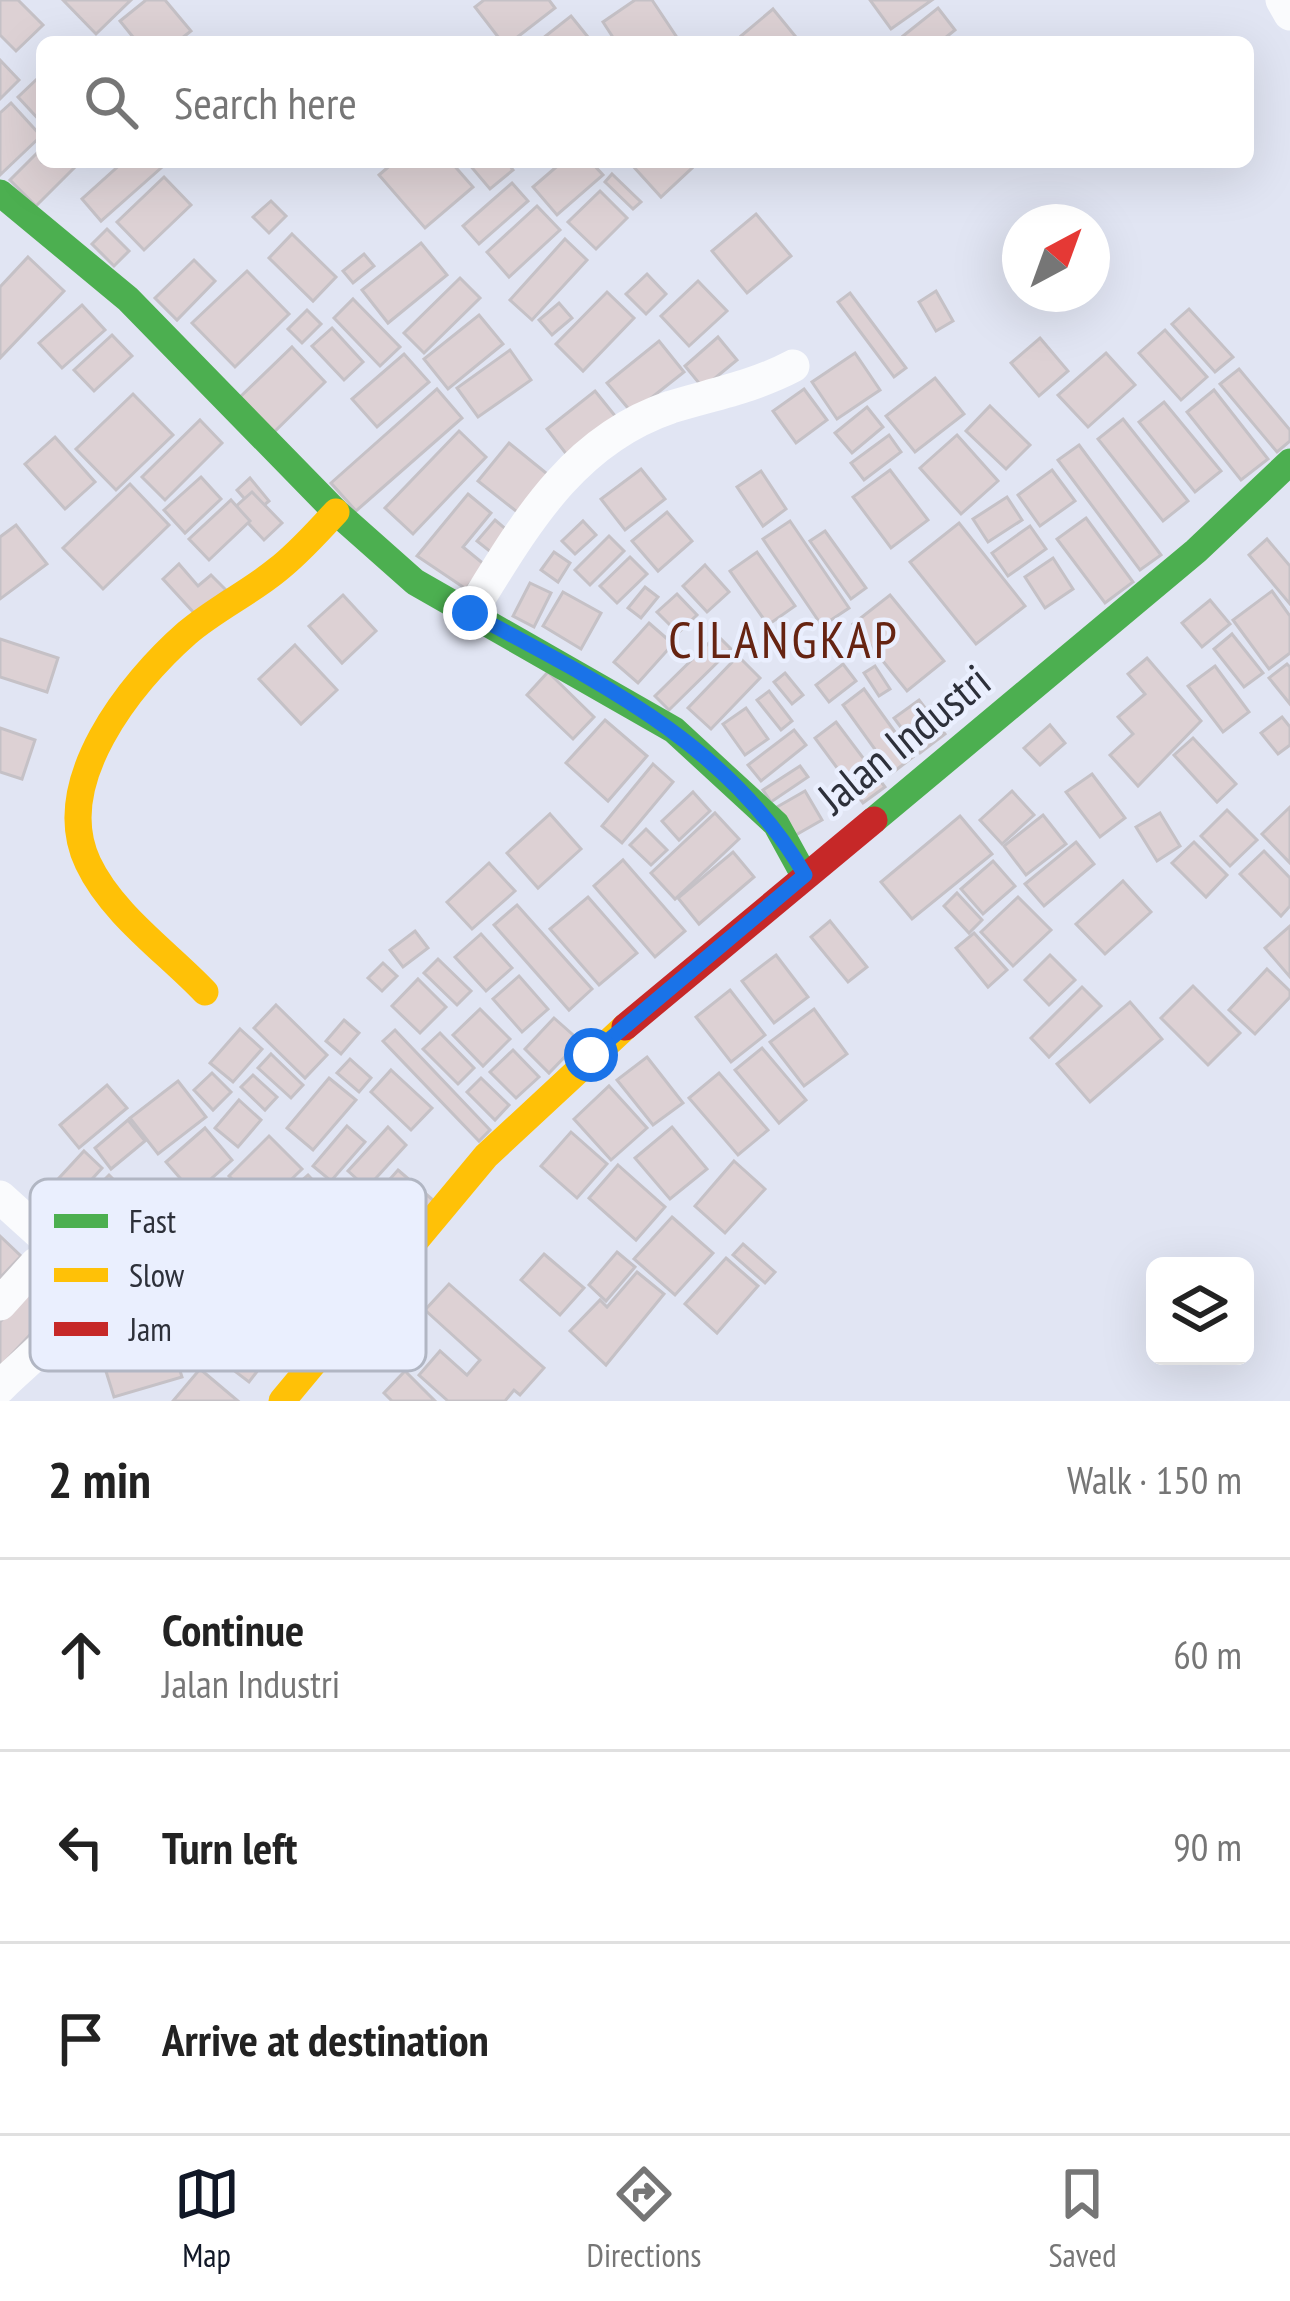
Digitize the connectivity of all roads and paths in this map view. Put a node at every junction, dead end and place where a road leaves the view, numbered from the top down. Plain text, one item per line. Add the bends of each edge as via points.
1 (1282, 0) edge
2 (1290, 14) edge
3 (0, 193) edge
4 (793, 366) dead end
5 (1286, 474) edge
6 (336, 512) junction
7 (470, 613) junction
8 (805, 875) junction
9 (205, 992) dead end
10 (0, 1197) edge
11 (30, 1224) edge
12 (426, 1228) edge
13 (30, 1271) edge
14 (0, 1304) edge
15 (30, 1356) edge
16 (307, 1371) edge
17 (0, 1387) edge
18 (282, 1401) edge

1 - 2 street
3 - 6 street via 128,298
4 - 7 street via 608,438 539,501
5 - 8 street, Jalan Industri
6 - 7 street via 415,582
6 - 9 street via 290,561 186,634 158,664 111,721 82,788 86,860
7 - 8 street via 674,730 776,824
8 - 12 street, Jalan Industri via 591,1055 486,1156
10 - 11 street
13 - 14 street
15 - 17 street
16 - 18 street, Jalan Industri

